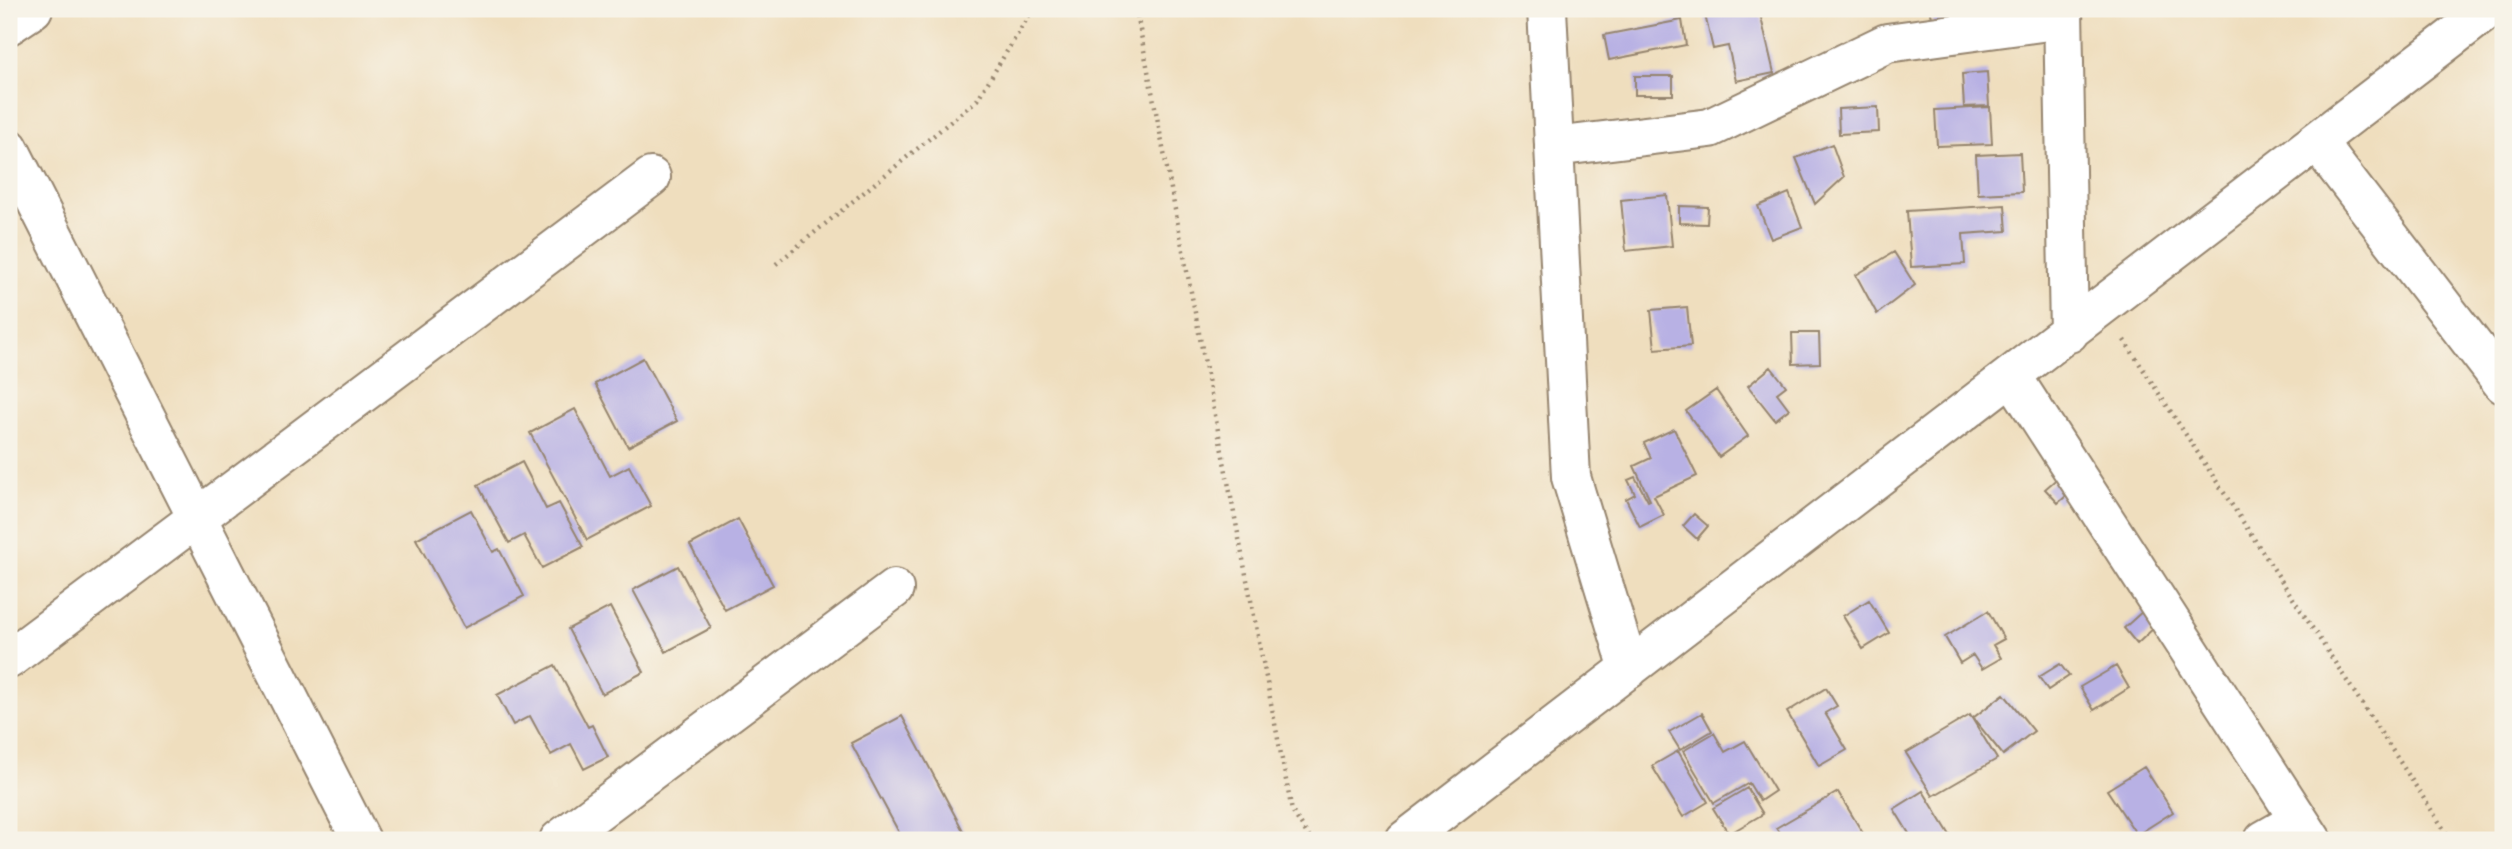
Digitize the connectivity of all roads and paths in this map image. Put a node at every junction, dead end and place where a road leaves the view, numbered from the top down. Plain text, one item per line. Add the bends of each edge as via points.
1 (33, 9) edge
2 (1033, 9) edge
3 (1136, 9) edge
4 (1547, 9) edge
5 (2489, 9) edge
6 (2063, 14) edge
7 (9, 25) edge
8 (2318, 143) junction
9 (1554, 147) junction
10 (9, 148) edge
11 (651, 177) dead end
12 (776, 264) dead end
13 (2103, 307) junction
14 (2069, 333) junction
15 (2012, 376) junction
16 (2503, 384) edge
17 (197, 518) junction
18 (894, 589) dead end
19 (9, 659) edge
20 (1629, 669) junction
21 (2305, 830) edge
22 (361, 840) edge
23 (559, 840) edge
24 (1311, 840) edge
25 (1405, 840) edge
26 (2264, 840) edge
27 (2451, 840) edge

1 - 7 street
2 - 12 path via 977,100
3 - 24 path via 1292,811
4 - 9 street
5 - 8 street
6 - 9 street via 1887,43 1710,128
6 - 14 street
8 - 13 street
8 - 16 street
9 - 20 street via 1571,477
10 - 17 street
11 - 17 street
13 - 14 street
13 - 27 path
14 - 15 street
15 - 20 street
15 - 21 street
17 - 19 street
17 - 22 street
18 - 23 street
20 - 25 street
21 - 26 street

